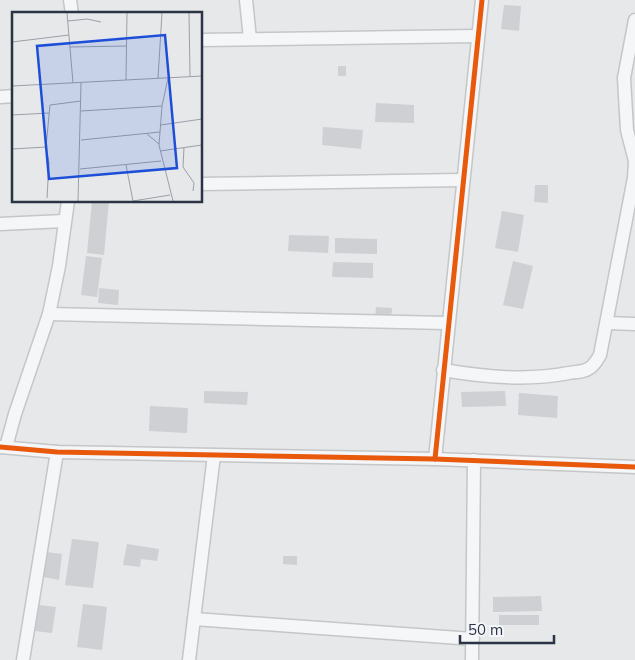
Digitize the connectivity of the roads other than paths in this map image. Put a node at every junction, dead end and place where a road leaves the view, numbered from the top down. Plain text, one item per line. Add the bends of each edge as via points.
1 (246, 0) edge
2 (482, 0) edge
3 (635, 20) edge
4 (477, 36) junction
5 (250, 39) junction
6 (202, 40) edge
7 (635, 162) edge
8 (462, 180) junction
9 (202, 184) edge
10 (68, 202) edge
11 (64, 221) junction
12 (0, 224) edge
13 (49, 314) junction
14 (448, 323) junction
15 (606, 323) junction
16 (635, 324) edge
17 (442, 370) junction
18 (3, 447) edge
19 (57, 452) junction
20 (214, 455) junction
21 (434, 459) junction
22 (474, 460) junction
23 (635, 468) edge
24 (194, 618) junction
25 (472, 639) junction
26 (23, 660) edge
27 (189, 660) edge
28 (472, 660) edge

1 - 5 street
2 - 4 street
3 - 7 street via 624,78 627,130
4 - 5 street
4 - 8 street
5 - 6 street
7 - 15 street
8 - 9 street
8 - 14 street
10 - 11 street
11 - 12 street
11 - 13 street
13 - 14 street
13 - 18 street
14 - 17 street
15 - 16 street
15 - 17 street via 600,354 588,369 523,378
17 - 21 street
18 - 19 street
19 - 20 street
19 - 26 street
20 - 21 street
20 - 24 street
21 - 22 street
22 - 23 street
22 - 25 street
24 - 25 street
24 - 27 street
25 - 28 street

